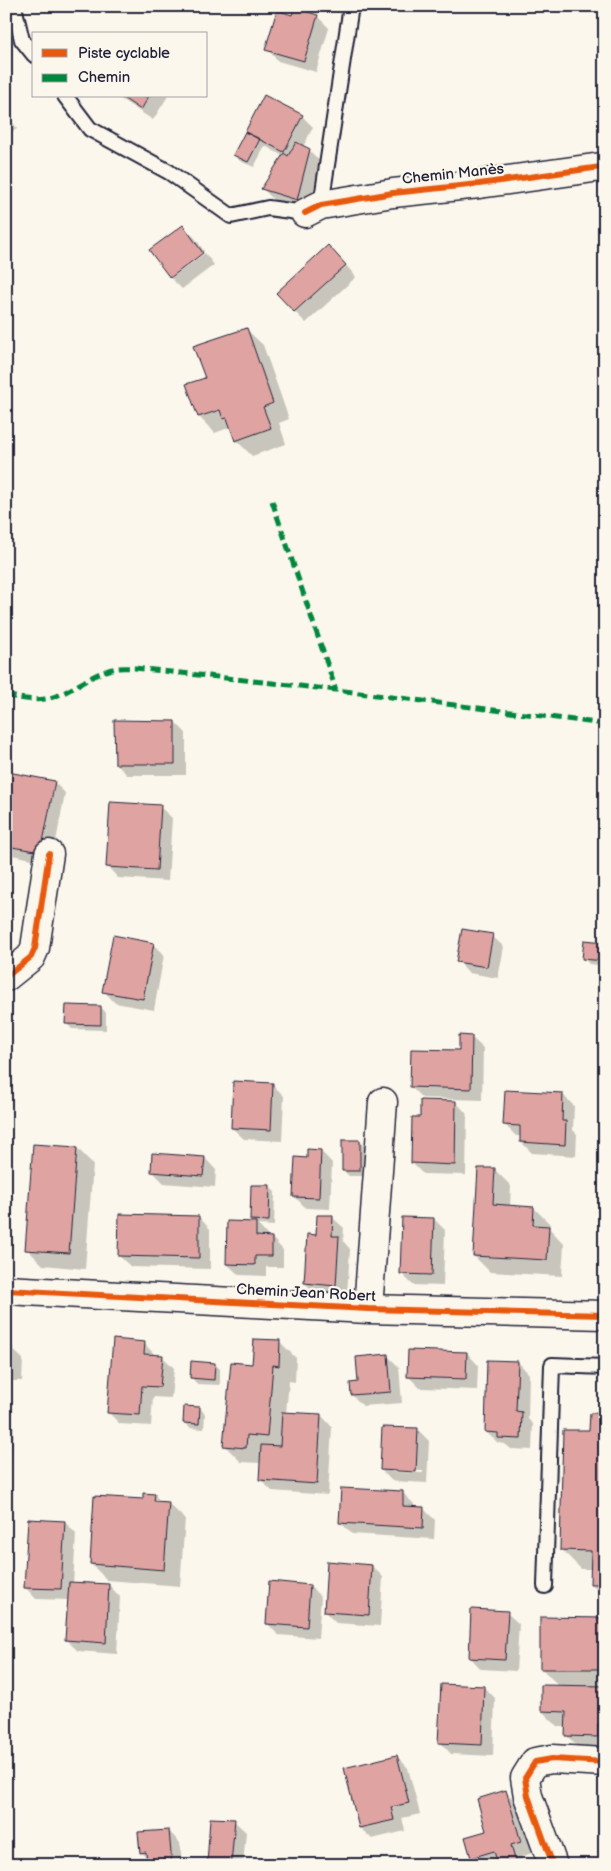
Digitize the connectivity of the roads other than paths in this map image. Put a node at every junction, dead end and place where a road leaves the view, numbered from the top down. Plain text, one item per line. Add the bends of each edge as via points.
1 (14, 6) edge
2 (351, 6) edge
3 (32, 52) edge
4 (67, 98) edge
5 (605, 170) edge
6 (313, 209) junction
7 (49, 854) dead end
8 (6, 977) edge
9 (383, 1102) dead end
10 (6, 1290) edge
11 (368, 1309) junction
12 (605, 1314) edge
13 (605, 1367) edge
14 (545, 1586) dead end
15 (605, 1762) edge
16 (553, 1865) edge

1 - 3 lane via 22,40
2 - 6 lane
4 - 6 lane, Chemin Manès via 90,129 169,172 231,216 268,208
5 - 6 street, Chemin Manès via 601,167 393,193
7 - 8 street via 35,948 31,957
9 - 11 street, Chemin Jean Robert
10 - 11 street, Chemin Jean Robert
11 - 12 street, Chemin Jean Robert
13 - 14 lane via 552,1365
15 - 16 street via 552,1759 535,1762 525,1778 528,1796

